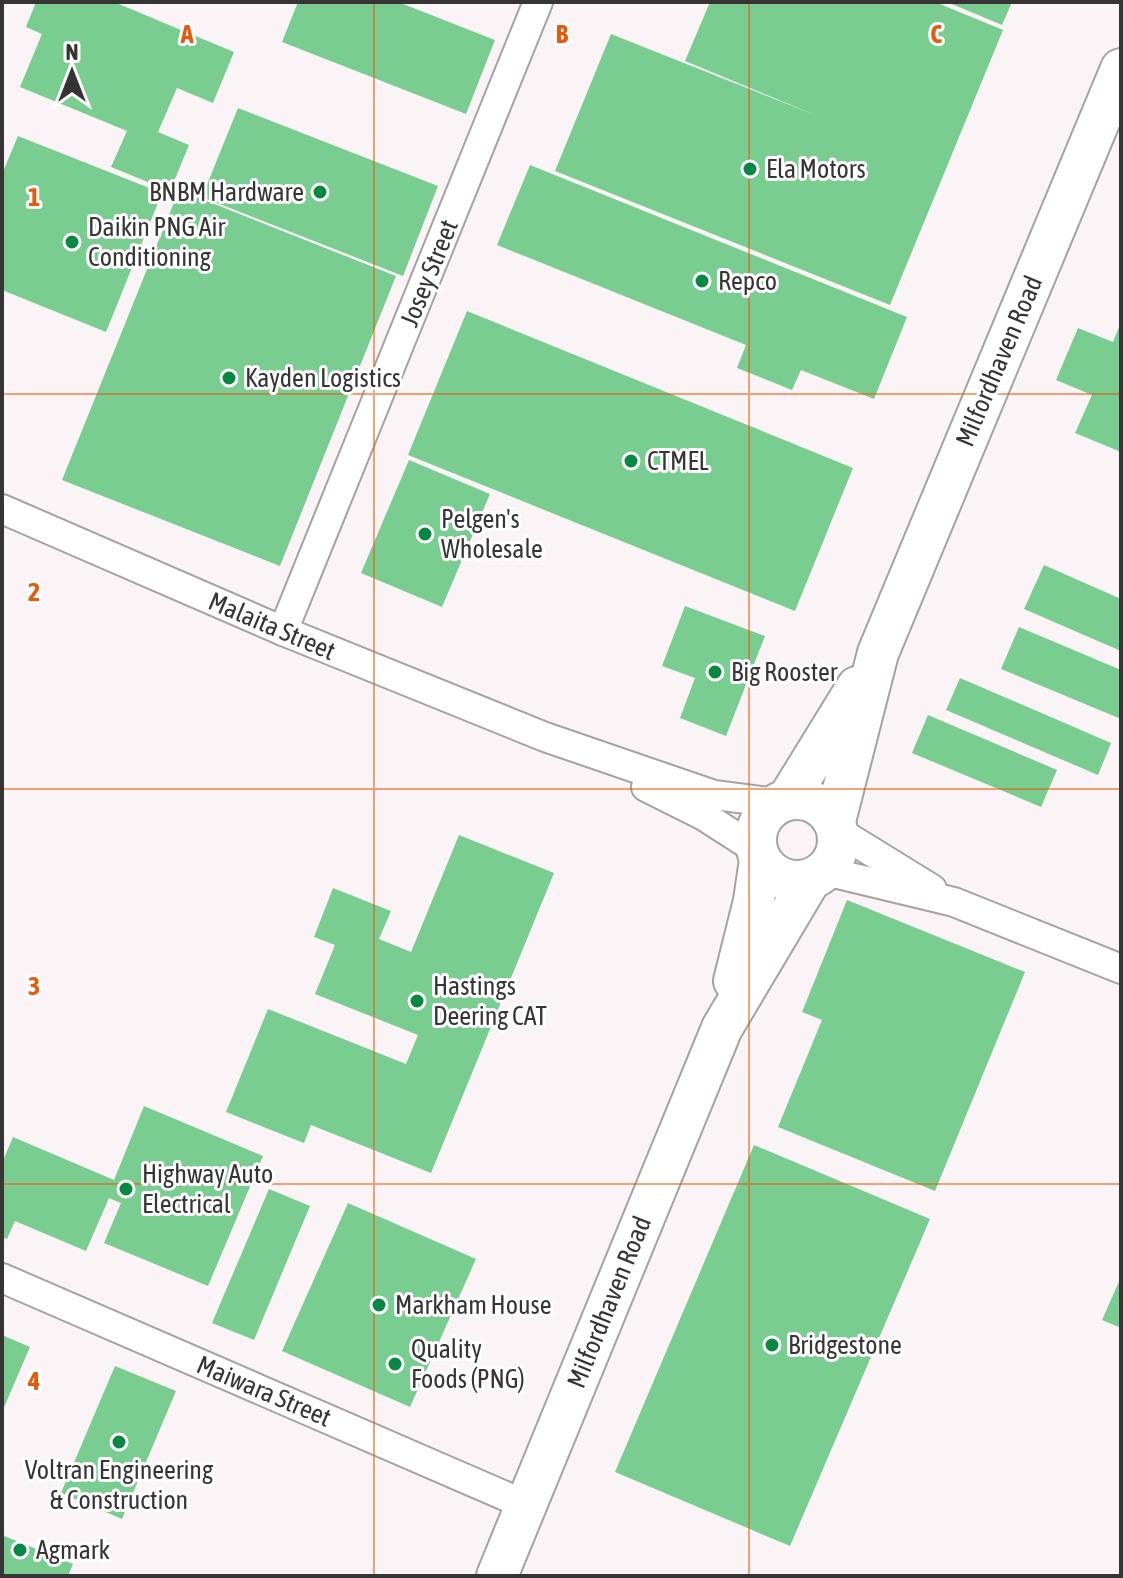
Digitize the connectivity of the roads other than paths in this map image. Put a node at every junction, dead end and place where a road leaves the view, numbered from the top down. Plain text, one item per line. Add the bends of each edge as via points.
1 (538, 2) edge
2 (1121, 69) edge
3 (2, 509) edge
4 (283, 631) junction
5 (878, 653) junction
6 (545, 737) junction
7 (783, 801) junction
8 (836, 826) junction
9 (759, 855) junction
10 (818, 875) junction
11 (954, 902) junction
12 (1121, 969) edge
13 (722, 1028) junction
14 (2, 1278) edge
15 (526, 1505) junction
16 (497, 1576) edge

1 - 4 street, Josey Street
2 - 5 main road, Milfordhaven Road
3 - 4 street, Malaita Street
4 - 6 street, Malaita Street
5 - 7 main road, Milfordhaven Road
5 - 8 main road, Milfordhaven Road
6 - 7 street, Malaita Street via 714,795
6 - 9 street, Malaita Street via 704,816
7 - 8 main road via 815,802
7 - 9 main road via 757,828
8 - 10 main road via 835,859
8 - 11 street
9 - 10 main road via 767,869 787,880
9 - 13 main road, Milfordhaven Road via 754,901
10 - 11 street
10 - 13 main road, Milfordhaven Road
11 - 12 street
13 - 15 main road, Milfordhaven Road
14 - 15 street, Maiwara Street
15 - 16 main road, Milfordhaven Road

